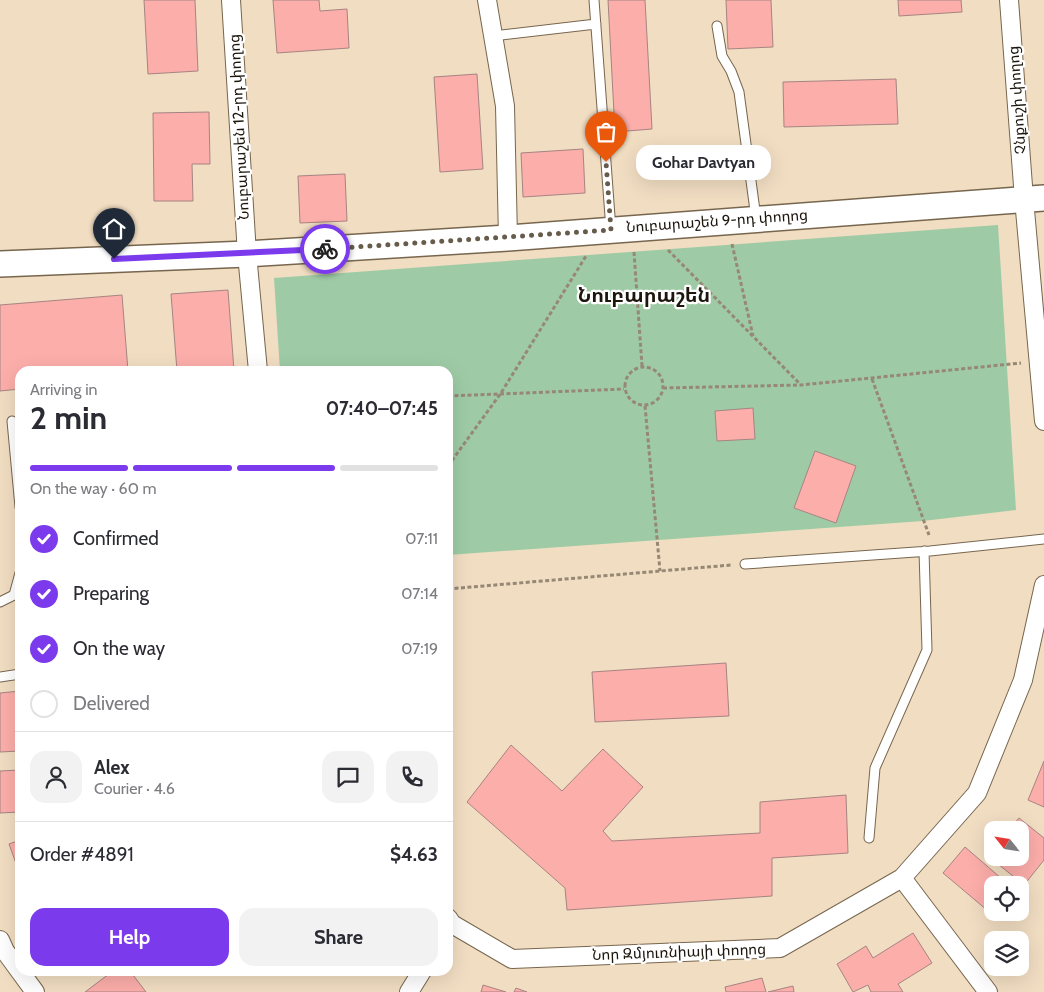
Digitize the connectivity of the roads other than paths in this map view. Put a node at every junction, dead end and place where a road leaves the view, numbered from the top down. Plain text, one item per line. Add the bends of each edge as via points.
1 (231, 0) edge
2 (487, 0) edge
3 (594, 0) edge
4 (1009, 0) edge
5 (596, 24) junction
6 (717, 26) dead end
7 (493, 36) junction
8 (1034, 199) edge
9 (756, 218) junction
10 (622, 228) junction
11 (508, 238) junction
12 (247, 254) junction
13 (0, 264) edge
14 (258, 366) edge
15 (12, 420) dead end
16 (1044, 421) edge
17 (15, 453) edge
18 (1044, 539) edge
19 (927, 551) junction
20 (745, 564) road end
21 (1044, 585) edge
22 (15, 596) edge
23 (0, 602) edge
24 (15, 675) edge
25 (0, 678) edge
26 (869, 838) dead end
27 (902, 878) junction
28 (453, 927) edge
29 (0, 940) edge
30 (15, 965) edge
31 (23, 976) edge
32 (419, 976) edge
33 (35, 992) edge
34 (409, 992) edge
35 (988, 992) edge

1 - 12 street, Նուբարաշեն 12-րդ փողոց
2 - 7 street
3 - 5 lane
4 - 8 street, Չնքուշի փողոց
5 - 7 lane
5 - 10 lane
6 - 9 lane via 722,56 739,92
7 - 11 street via 505,106
8 - 9 main road, Նուբարաշեն 9-րդ փողոց
8 - 16 street via 1038,360
9 - 10 main road, Նուբարաշեն 9-րդ փողոց
10 - 11 main road, Նուբարաշեն 9-րդ փողոց
11 - 12 main road, Նուբարաշեն 9-րդ փողոց
12 - 13 main road, Նուբարաշեն 9-րդ փողոց
12 - 14 street
15 - 17 lane
18 - 19 lane
19 - 20 lane
19 - 26 lane via 927,650 875,768
21 - 27 street, Նոր Զմյուռնիայի փողոց via 1022,680 977,793
22 - 23 lane
24 - 25 lane
27 - 28 street, Նոր Զմյուռնիայի փողոց via 780,948 512,958
27 - 35 street
29 - 30 street
31 - 33 street
32 - 34 street

